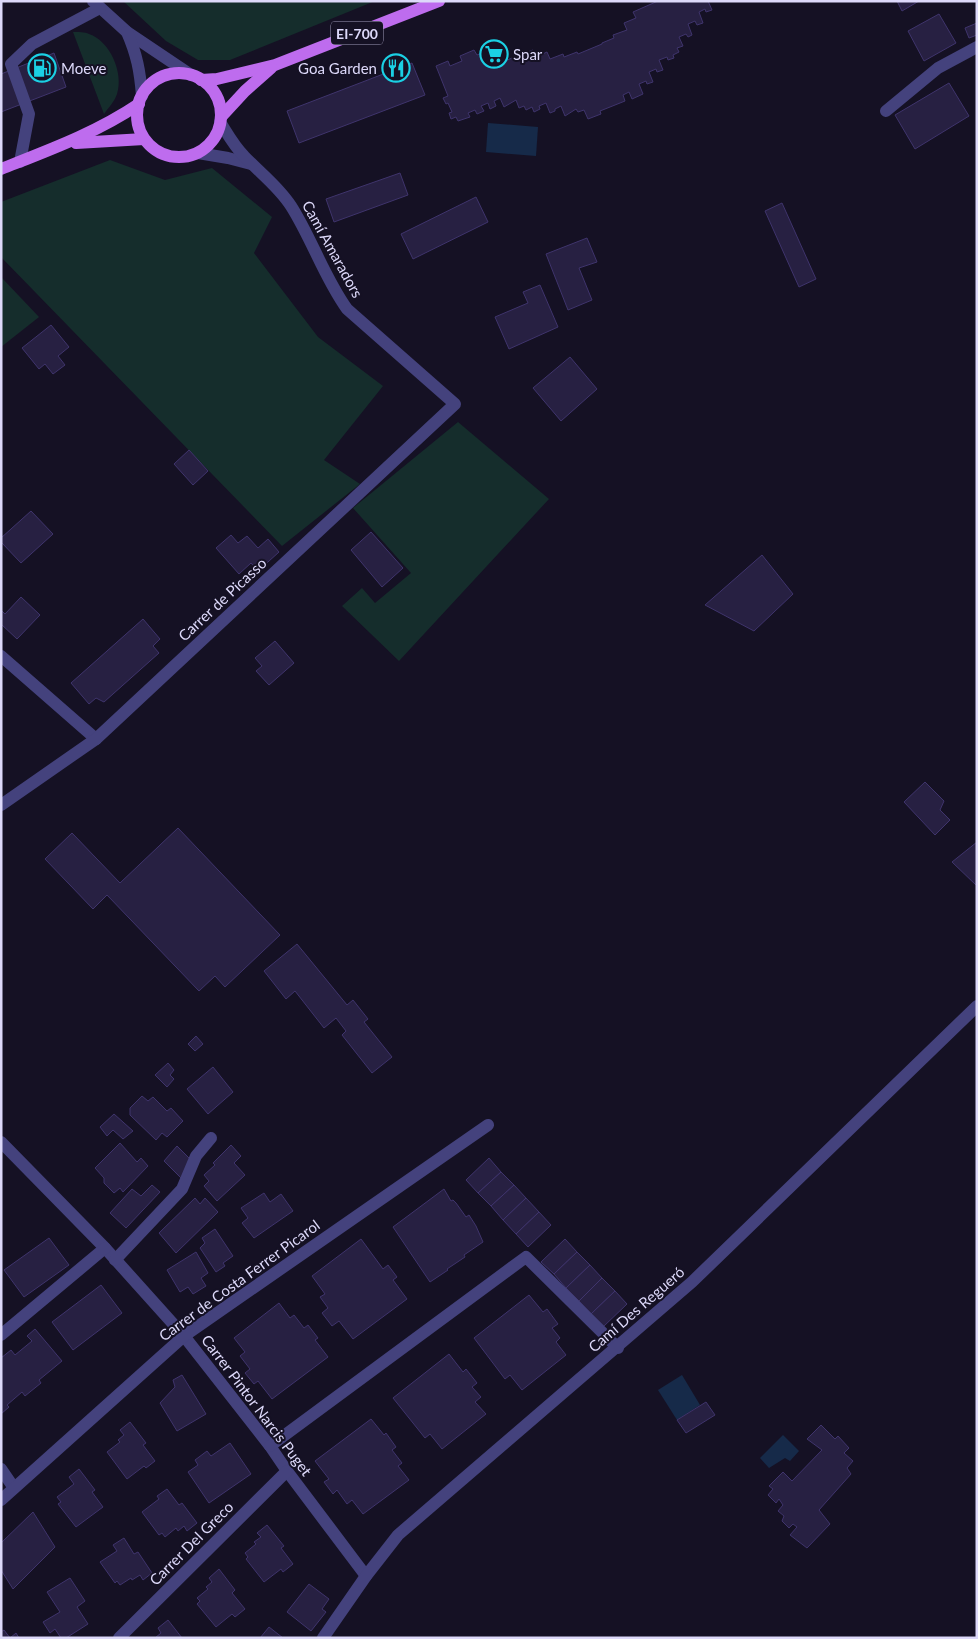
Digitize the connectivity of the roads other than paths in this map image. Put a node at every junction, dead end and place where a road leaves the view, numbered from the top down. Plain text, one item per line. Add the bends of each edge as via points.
1 (439, 1) edge
2 (96, 4) edge
3 (127, 32) junction
4 (977, 47) edge
5 (274, 65) junction
6 (196, 78) junction
7 (141, 100) junction
8 (886, 111) dead end
9 (220, 119) junction
10 (144, 138) junction
11 (66, 144) junction
12 (198, 153) junction
13 (20, 162) junction
14 (253, 165) junction
15 (1, 169) edge
16 (455, 404) joint
17 (1, 656) edge
18 (96, 739) junction
19 (1, 805) edge
20 (977, 1006) edge
21 (488, 1125) dead end
22 (211, 1138) dead end
23 (1, 1142) edge
24 (105, 1248) junction
25 (115, 1260) junction
26 (1, 1335) edge
27 (184, 1336) junction
28 (618, 1348) junction
29 (270, 1446) junction
30 (1, 1469) edge
31 (286, 1471) junction
32 (14, 1488) junction
33 (1, 1500) edge
34 (366, 1576) junction
35 (119, 1638) edge
36 (323, 1638) edge

1 - 5 main road, EI-700
2 - 3 street
2 - 13 street via 32,44 11,64 29,114
3 - 6 street
3 - 7 street via 137,58
4 - 8 street via 938,68
5 - 6 main road, EI-700 via 223,77
5 - 9 main road, EI-700
6 - 7 main road, EI-700 via 177,74 163,77 151,84
6 - 9 main road via 210,87 216,96
7 - 10 main road via 137,116
7 - 11 main road, EI-700 via 110,123
9 - 12 main road, EI-700 via 214,139
9 - 14 street, Camí Amaradors via 236,146
10 - 11 main road, EI-700
10 - 12 main road via 163,154 186,157
11 - 13 main road, EI-700
12 - 14 street, Camí Amaradors
13 - 15 main road, EI-700
14 - 16 street, Camí Amaradors via 275,185 290,205 347,309
16 - 18 street, Carrer de Picasso
17 - 18 street
18 - 19 street, Carrer de Picasso
20 - 28 street, Camí Des Regueró via 692,1282
21 - 27 street, Carrer de Costa Ferrer Picarol
22 - 25 street via 196,1156 182,1189
23 - 24 street, Carrer Pintor Narcis Puget
24 - 25 street, Carrer Pintor Narcis Puget
24 - 26 street
25 - 27 street, Carrer Pintor Narcis Puget
27 - 29 street, Carrer Pintor Narcis Puget
27 - 32 street, Carrer de Costa Ferrer Picarol
28 - 29 street via 526,1256
28 - 34 street, Camí Des Regueró via 398,1535
29 - 31 street, Carrer Pintor Narcis Puget
30 - 32 street
31 - 34 street, Carrer Pintor Narcis Puget
31 - 35 street, Carrer Del Greco
32 - 33 street, Carrer de Costa Ferrer Picarol
34 - 36 street, Camí Des Regueró

